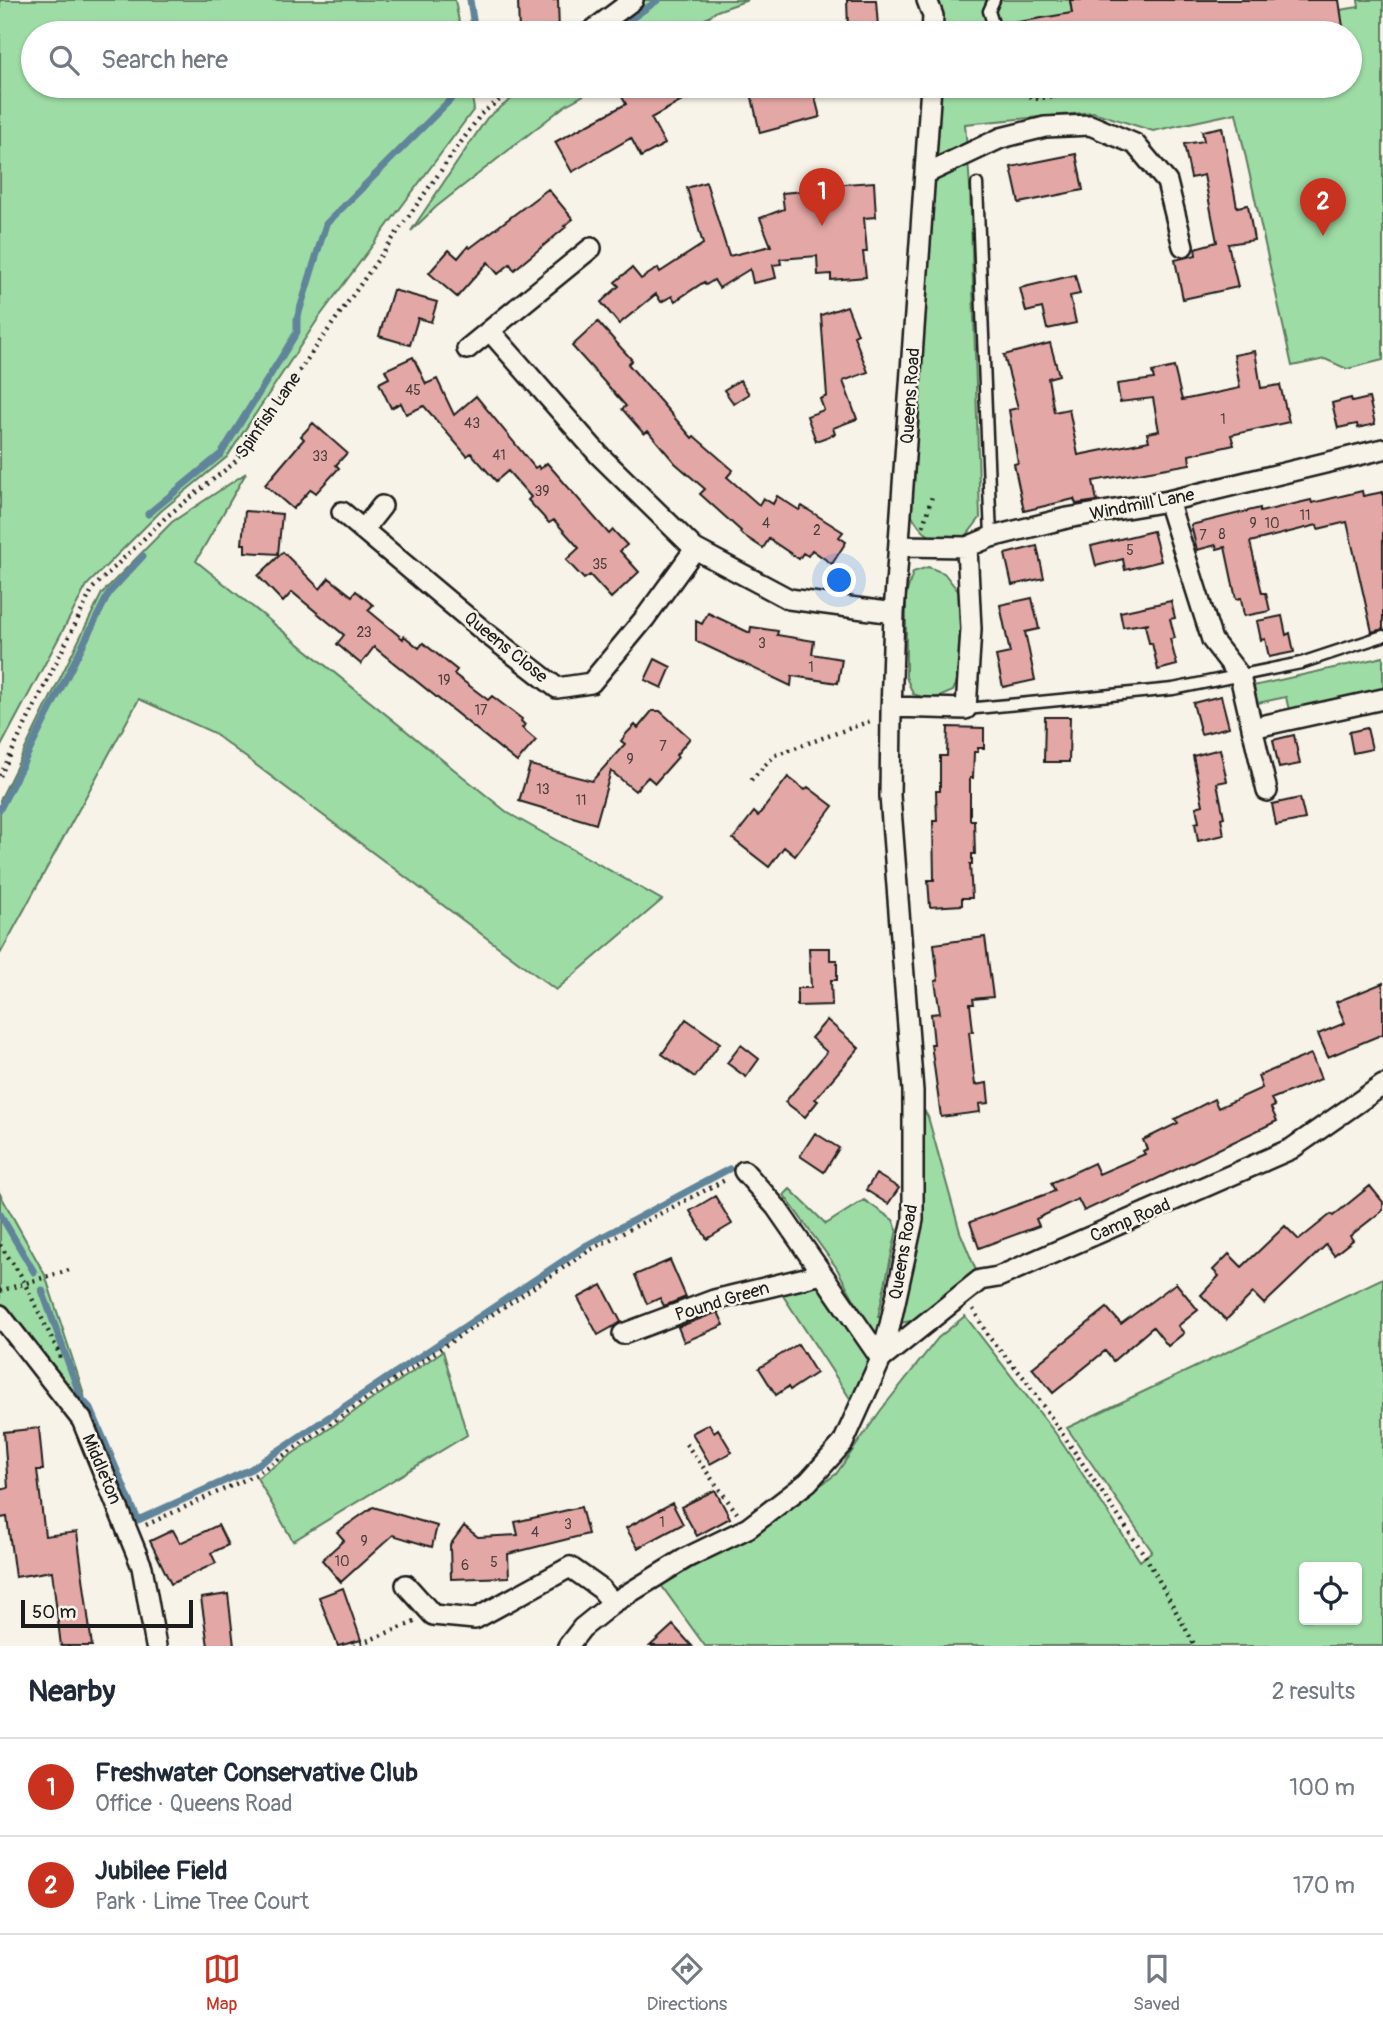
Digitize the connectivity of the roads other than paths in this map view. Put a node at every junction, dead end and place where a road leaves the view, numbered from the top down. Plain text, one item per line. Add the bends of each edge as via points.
1 (633, 0) edge
2 (927, 0) edge
3 (994, 0) edge
4 (605, 21) edge
5 (933, 21) edge
6 (992, 21) edge
7 (930, 98) edge
8 (925, 174) junction
9 (977, 184) dead end
10 (1183, 246) dead end
11 (591, 248) dead end
12 (490, 331) junction
13 (467, 349) dead end
14 (1383, 449) edge
15 (1168, 501) junction
16 (382, 506) dead end
17 (342, 512) dead end
18 (363, 530) junction
19 (992, 537) junction
20 (909, 547) junction
21 (967, 547) junction
22 (695, 550) junction
23 (894, 613) junction
24 (1383, 636) edge
25 (1240, 676) junction
26 (1383, 699) edge
27 (966, 709) junction
28 (891, 710) junction
29 (1252, 729) junction
30 (1266, 791) dead end
31 (1383, 1085) edge
32 (744, 1171) road end
33 (822, 1274) junction
34 (0, 1315) edge
35 (623, 1334) dead end
36 (881, 1359) junction
37 (406, 1585) dead end
38 (613, 1603) junction
39 (156, 1646) edge
40 (568, 1646) edge

1 - 4 street
2 - 5 street
3 - 6 lane via 989,11
7 - 8 street, Queens Road
8 - 10 street via 1001,138 1045,127 1090,125 1135,144 1167,181
8 - 20 street, Queens Road
9 - 19 lane
11 - 12 street
12 - 13 street
12 - 22 street via 600,456
14 - 15 street, Windmill Lane
15 - 19 street, Windmill Lane via 1067,518
15 - 25 street via 1212,640
16 - 18 street
17 - 18 street, Queens Close
18 - 22 street, Queens Close via 557,688 591,683
19 - 21 street, Windmill Lane
20 - 21 street, Windmill Lane
20 - 23 street, Queens Road
21 - 27 street via 971,629
22 - 23 street via 789,599
23 - 28 street, Queens Road
24 - 25 lane via 1301,663
25 - 27 lane via 1173,689
25 - 29 street
26 - 29 street
27 - 28 street
28 - 36 street, Queens Road via 890,796 913,1091 913,1220
29 - 30 street
31 - 36 street, Camp Road via 1291,1149 998,1277 980,1280
32 - 33 street via 776,1207
33 - 35 street, Pound Green via 714,1300
33 - 36 street
34 - 39 street, Middleton via 82,1420 142,1567
36 - 38 street, Queens Road via 843,1443 808,1482 748,1528 686,1558
37 - 38 street via 433,1615 475,1619 570,1567
38 - 40 street, Queens Road

